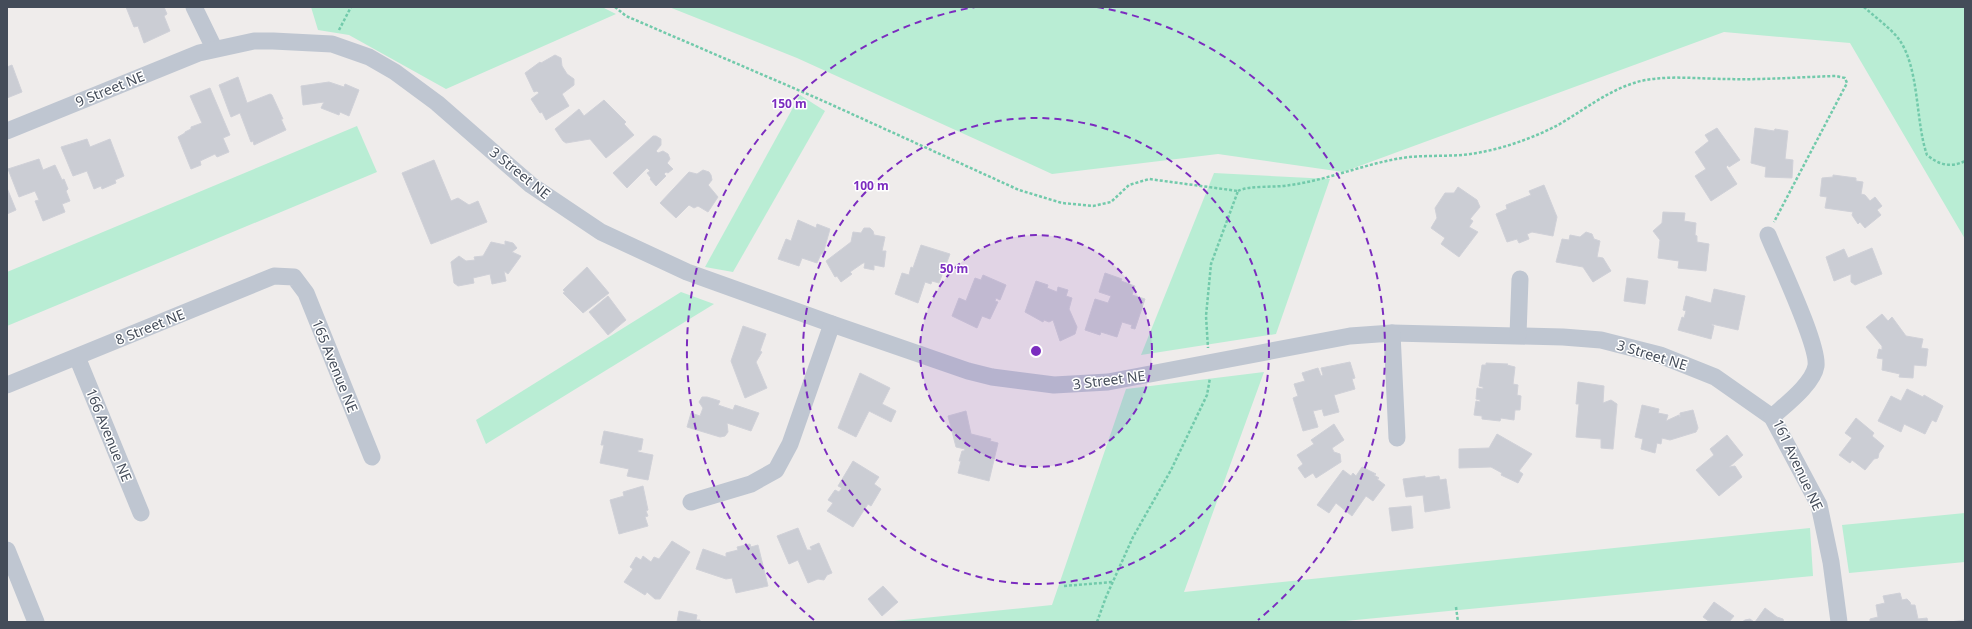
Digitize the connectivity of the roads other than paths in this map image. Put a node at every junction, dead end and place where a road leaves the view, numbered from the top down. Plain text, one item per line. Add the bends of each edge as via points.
1 (194, 7) edge
2 (214, 48) junction
3 (7, 131) edge
4 (1768, 235) road end
5 (294, 277) joint
6 (1520, 279) dead end
7 (832, 324) junction
8 (1392, 333) junction
9 (1518, 335) junction
10 (77, 357) junction
11 (7, 385) edge
12 (1772, 417) junction
13 (1398, 438) dead end
14 (372, 457) dead end
15 (691, 502) dead end
16 (141, 513) dead end
17 (7, 550) edge
18 (36, 622) edge
19 (1839, 622) edge

1 - 2 street
2 - 3 street, 9 Street NE
2 - 7 street, 3 Street NE via 254,41 332,44 369,57 395,72 437,103 531,185 601,232 687,272
4 - 12 street, 161 Avenue NE via 1814,346 1816,367 1807,384
5 - 10 street, 8 Street NE via 274,276
5 - 14 street, 165 Avenue NE via 306,293
6 - 9 street
7 - 8 street, 3 Street NE via 968,371 1016,381 1054,385 1126,380 1350,336
7 - 15 street via 790,444 776,470 751,484
8 - 9 street, 3 Street NE
8 - 13 street
9 - 12 street, 3 Street NE via 1601,340 1660,355 1715,377
10 - 11 street, 8 Street NE
10 - 16 street, 166 Avenue NE
12 - 19 street, 161 Avenue NE via 1819,505 1831,562
17 - 18 street

